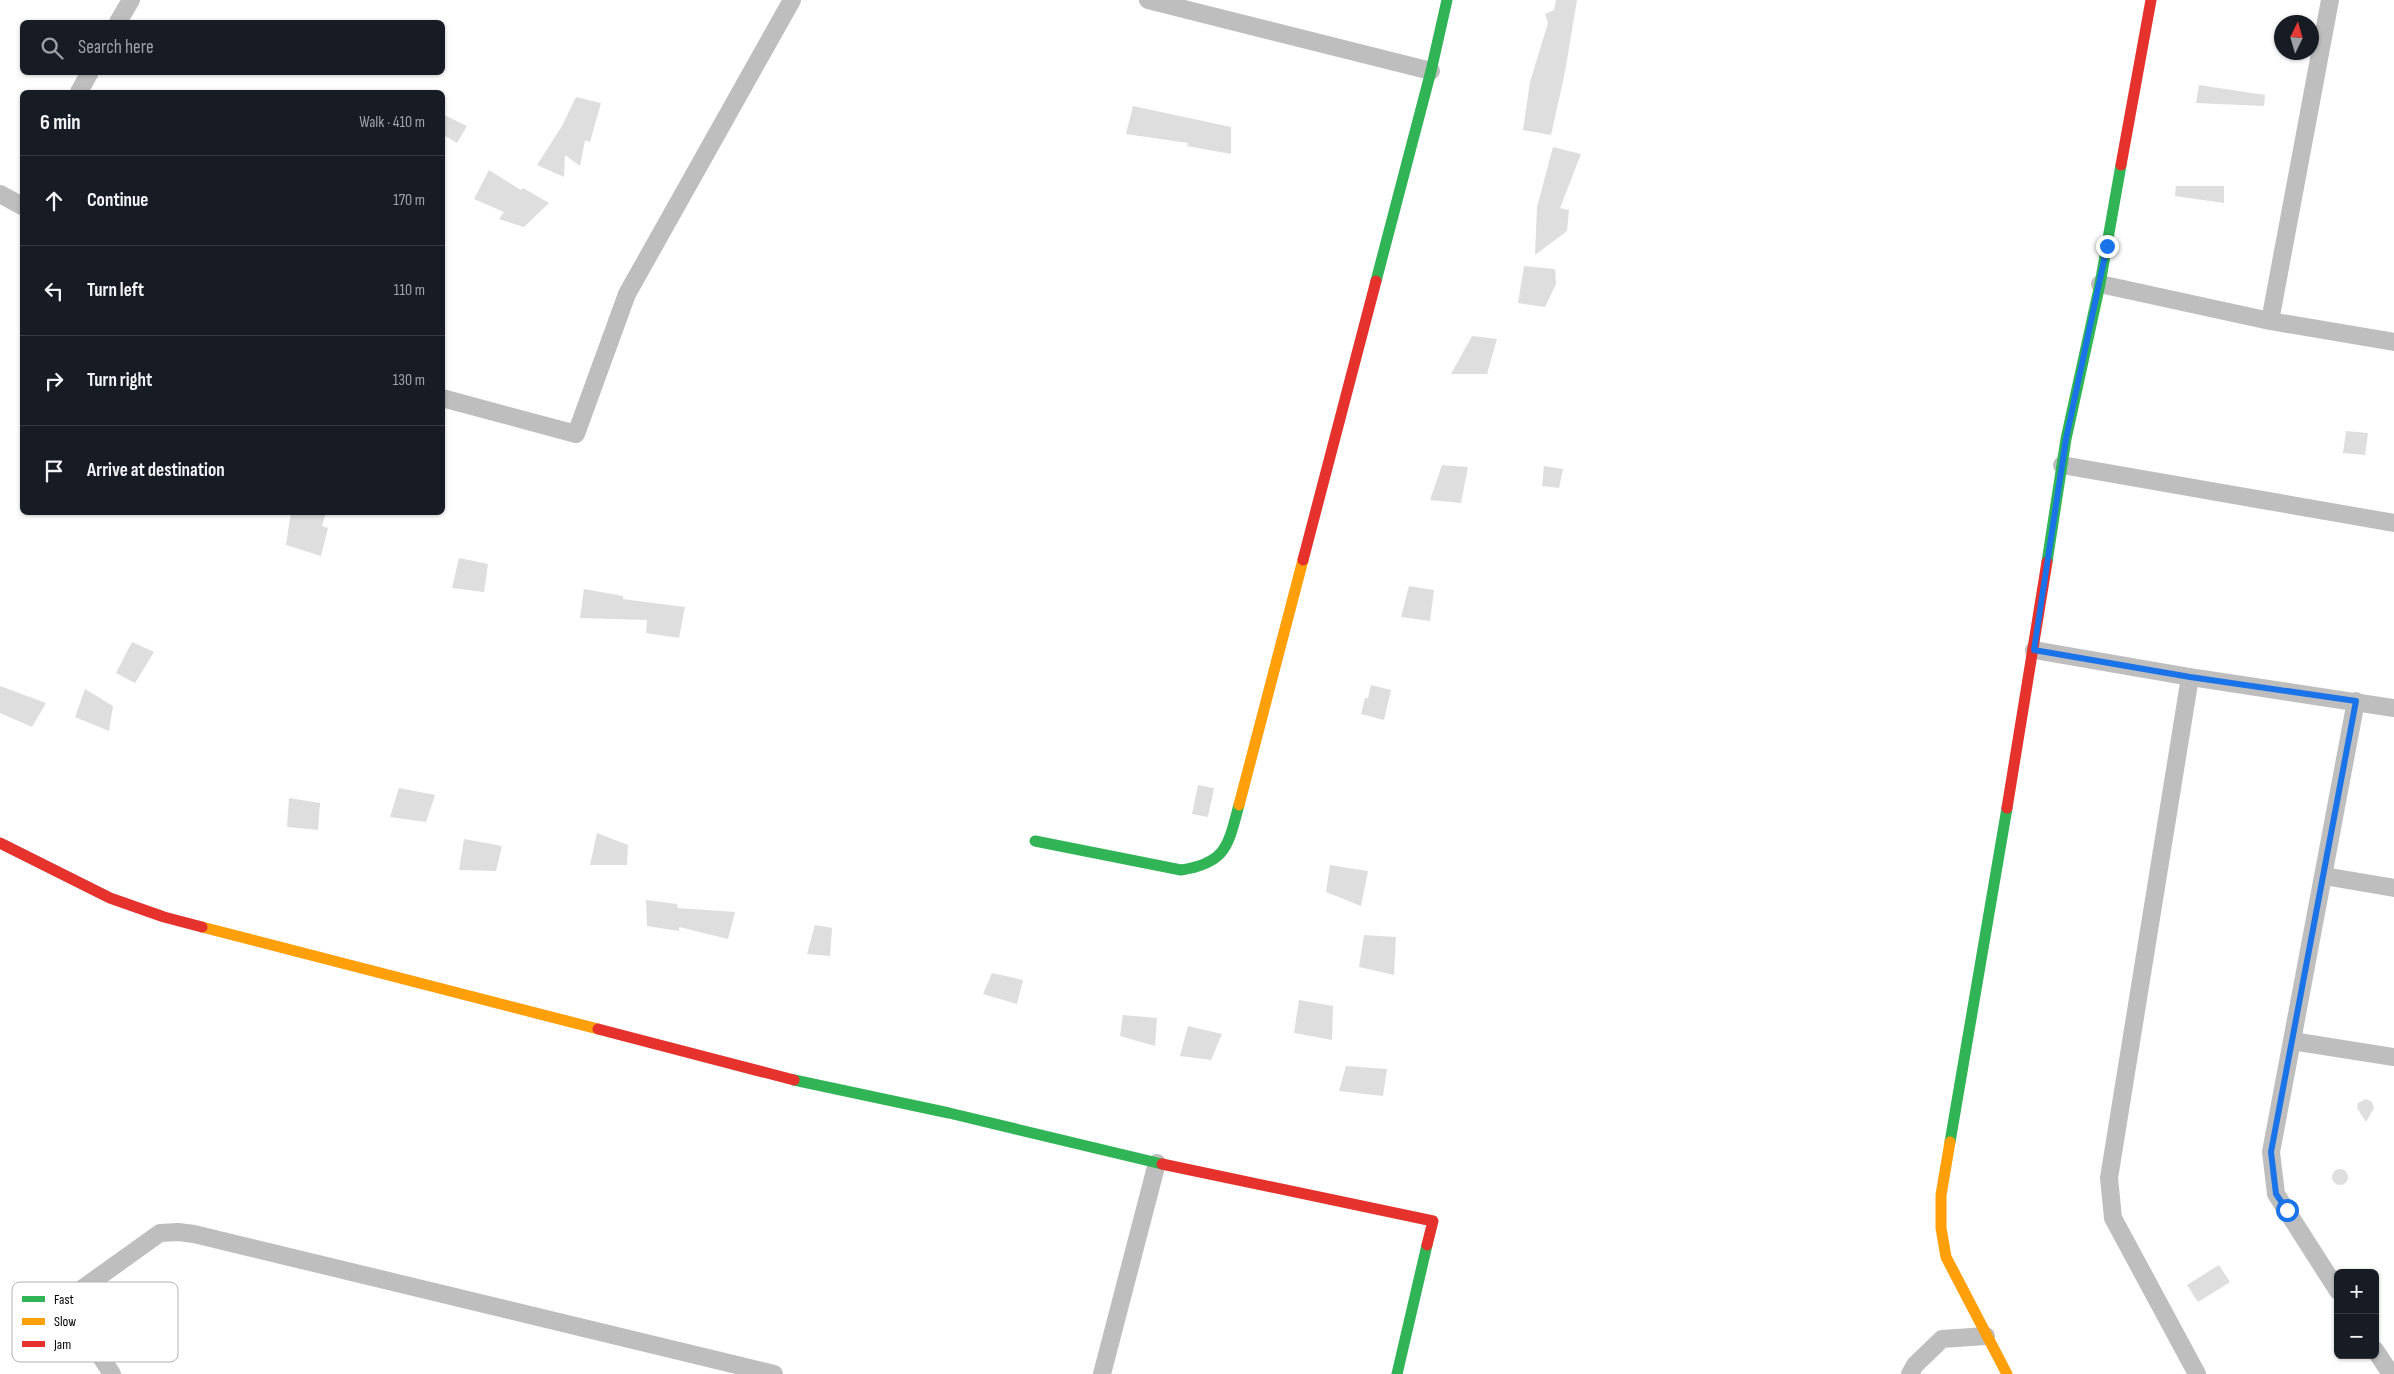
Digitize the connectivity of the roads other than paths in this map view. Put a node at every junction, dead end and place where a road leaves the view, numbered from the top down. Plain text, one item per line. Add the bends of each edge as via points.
1 (131, 0) edge
2 (792, 0) edge
3 (1148, 0) edge
4 (1447, 0) edge
5 (2151, 0) edge
6 (2330, 0) edge
7 (119, 20) edge
8 (1431, 71) junction
9 (88, 75) edge
10 (80, 90) edge
11 (0, 194) edge
12 (20, 200) edge
13 (2100, 284) junction
14 (2270, 321) junction
15 (2394, 342) edge
16 (445, 399) edge
17 (2062, 465) junction
18 (2394, 523) edge
19 (2034, 650) junction
20 (2190, 677) junction
21 (2356, 701) junction
22 (2394, 708) edge
23 (1035, 841) dead end
24 (0, 843) edge
25 (2324, 876) junction
26 (2394, 888) edge
27 (2292, 1041) junction
28 (2394, 1057) edge
29 (1157, 1163) junction
30 (92, 1282) edge
31 (2334, 1285) edge
32 (1986, 1336) junction
33 (2379, 1356) edge
34 (104, 1362) edge
35 (112, 1374) edge
36 (774, 1374) edge
37 (1102, 1374) edge
38 (1397, 1374) edge
39 (1910, 1374) edge
40 (2007, 1374) edge
41 (2197, 1374) edge
42 (2390, 1374) edge

1 - 7 street
2 - 16 street via 627,294 576,434
3 - 8 street
4 - 8 street
5 - 13 street
6 - 14 street
8 - 23 street via 1224,852 1206,867 1181,870
9 - 10 street
11 - 12 street
13 - 14 street
13 - 17 street
14 - 15 street
17 - 18 street
17 - 19 street
19 - 20 street
19 - 32 street via 1941,1195 1941,1228 1946,1257
20 - 21 street
20 - 41 street via 2109,1178 2113,1218
21 - 22 street
21 - 25 street
24 - 29 street via 110,898 164,917 799,1081
25 - 26 street
25 - 27 street
27 - 28 street
27 - 31 street via 2271,1152 2276,1194
29 - 37 street
29 - 38 street via 1433,1221
30 - 36 street via 160,1234 194,1234
32 - 39 street via 1942,1339
32 - 40 street
33 - 42 street
34 - 35 street

